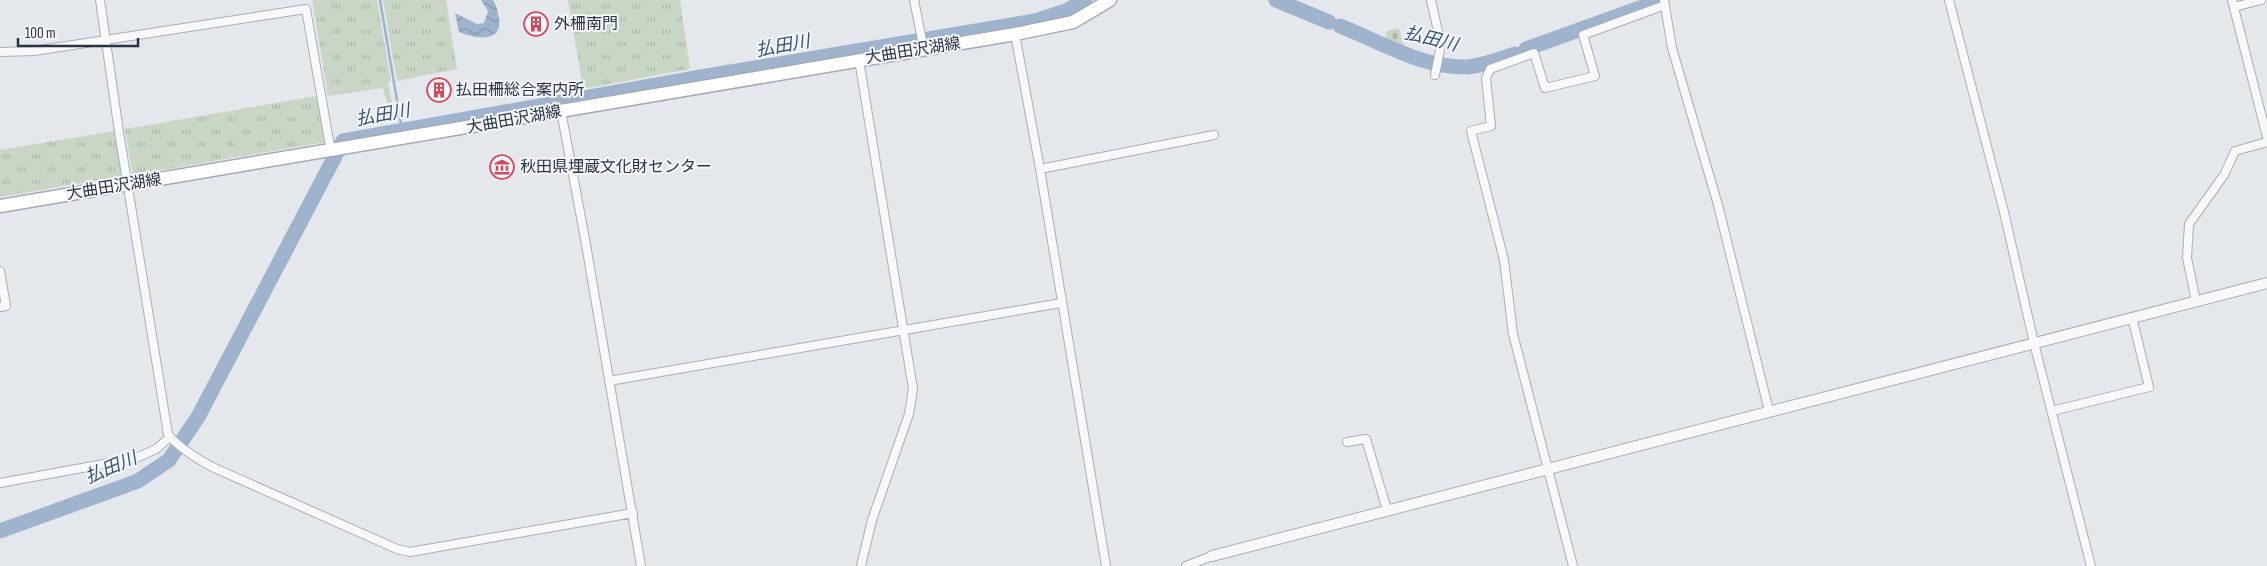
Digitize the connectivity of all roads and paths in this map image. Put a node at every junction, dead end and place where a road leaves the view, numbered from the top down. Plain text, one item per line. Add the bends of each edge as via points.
1 (100, 0) edge
2 (914, 0) edge
3 (1110, 0) edge
4 (1431, 0) edge
5 (1949, 0) edge
6 (2261, 0) edge
7 (1664, 3) edge
8 (2233, 3) edge
9 (1015, 34) junction
10 (106, 39) junction
11 (924, 50) junction
12 (0, 52) edge
13 (859, 60) junction
14 (1435, 74) dead end
15 (561, 111) junction
16 (1214, 135) dead end
17 (2267, 137) edge
18 (2267, 142) edge
19 (334, 151) junction
20 (1040, 169) junction
21 (128, 185) junction
22 (0, 206) edge
23 (0, 271) edge
24 (2267, 283) edge
25 (2196, 301) junction
26 (1061, 303) junction
27 (0, 307) edge
28 (2132, 317) junction
29 (904, 329) junction
30 (2034, 343) junction
31 (609, 380) junction
32 (1769, 411) junction
33 (2052, 412) junction
34 (170, 438) junction
35 (1348, 442) dead end
36 (1547, 470) junction
37 (0, 483) edge
38 (1387, 510) junction
39 (632, 513) junction
40 (1212, 556) joint
41 (642, 566) edge
42 (861, 566) edge
43 (1106, 566) edge
44 (1186, 566) edge
45 (1573, 566) edge
46 (2092, 566) edge

1 - 10 street
2 - 11 street
3 - 9 main road, 大曲田沢湖線 via 1073,22
4 - 14 street via 1440,55
5 - 30 street
6 - 8 street
7 - 32 street via 1672,48 1718,205
7 - 36 street via 1584,35 1595,76 1545,88 1534,53 1490,69 1486,78 1491,126 1470,131 1504,260 1513,334
8 - 17 street
9 - 11 main road, 大曲田沢湖線
9 - 20 street
10 - 12 street via 34,51
10 - 19 street via 306,9
10 - 21 street
11 - 13 main road, 大曲田沢湖線
13 - 15 main road, 大曲田沢湖線
13 - 29 street
15 - 19 main road, 大曲田沢湖線
15 - 31 street
16 - 20 street
18 - 25 street via 2235,150 2224,174 2189,224 2187,258
19 - 21 main road, 大曲田沢湖線
20 - 26 street
21 - 22 main road, 大曲田沢湖線
21 - 34 street
23 - 27 street via 6,306
24 - 25 street
25 - 28 street
26 - 29 street
26 - 43 street
28 - 30 street
28 - 33 street via 2149,387
29 - 31 street
29 - 42 street via 912,402 872,520
30 - 32 street
30 - 33 street
31 - 39 street
32 - 36 street
33 - 46 street
34 - 37 street via 136,458
34 - 39 street via 196,459 219,470 410,552
35 - 38 street via 1366,439
36 - 38 street
36 - 45 street
38 - 40 street
39 - 41 street
40 - 44 street

